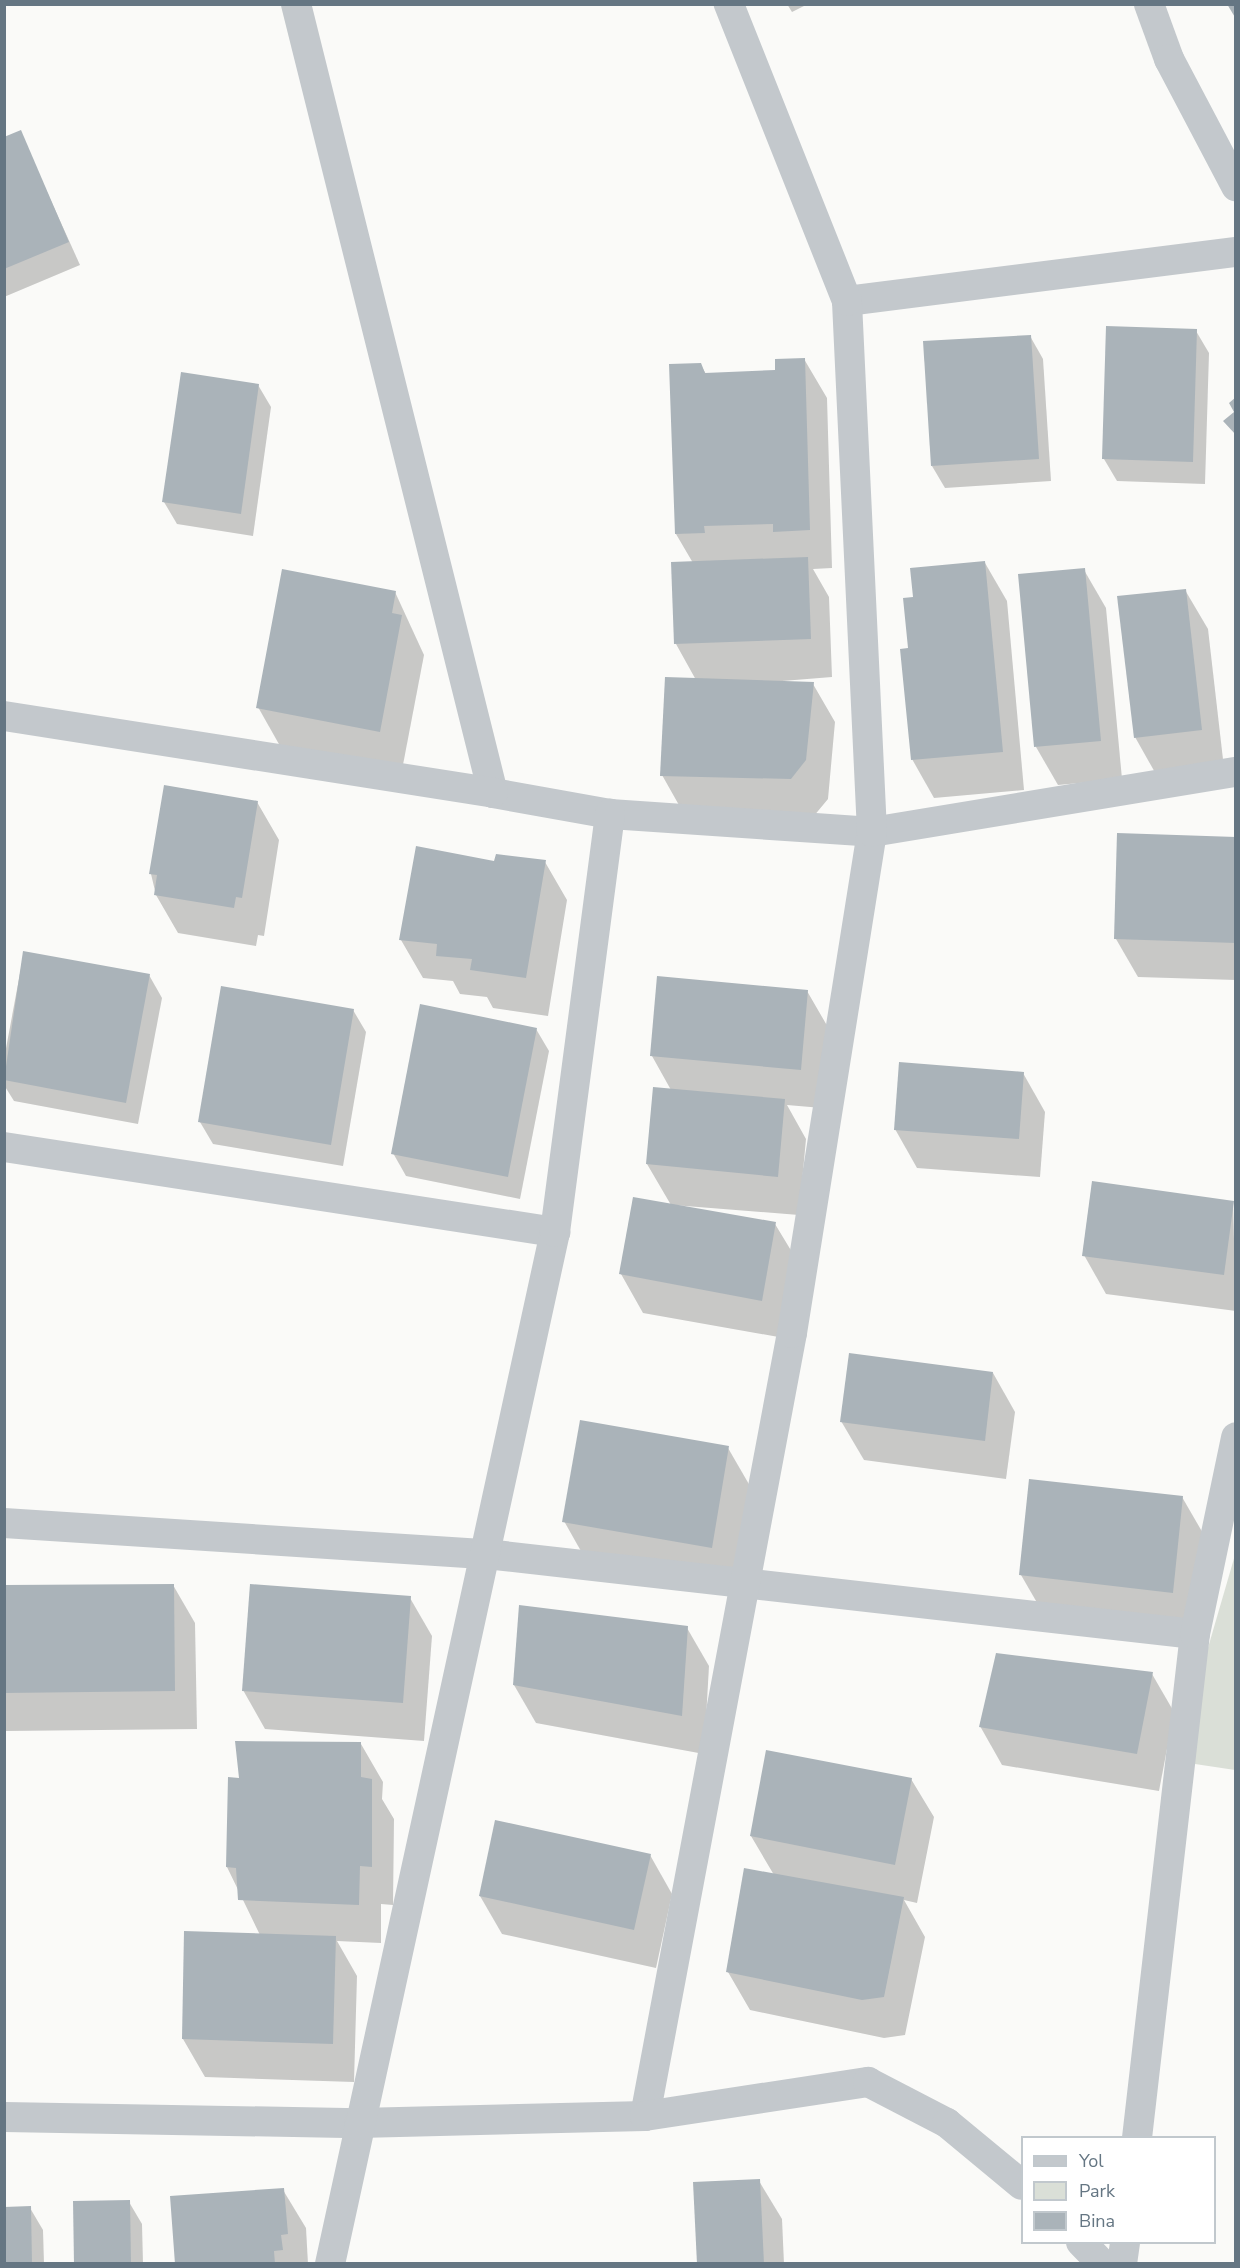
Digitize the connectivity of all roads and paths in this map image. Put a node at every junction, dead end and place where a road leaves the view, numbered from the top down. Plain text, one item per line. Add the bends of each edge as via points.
1 (296, 4) edge
2 (729, 4) edge
3 (1149, 4) edge
4 (1236, 186) edge
5 (1236, 252) edge
6 (847, 301) junction
7 (4, 716) edge
8 (1236, 772) edge
9 (493, 794) junction
10 (610, 814) junction
11 (872, 831) junction
12 (4, 1147) edge
13 (555, 1232) junction
14 (1236, 1437) edge
15 (1232, 1478) edge
16 (4, 1523) edge
17 (486, 1554) junction
18 (742, 1586) junction
19 (1195, 1634) junction
20 (645, 2116) junction
21 (4, 2117) edge
22 (359, 2123) junction
23 (1137, 2136) edge
24 (1021, 2183) edge
25 (1083, 2244) edge
26 (1125, 2244) edge
27 (330, 2264) edge
28 (1102, 2264) edge
29 (1122, 2264) edge

1 - 9 street
2 - 6 street
3 - 4 street via 1169,59
5 - 6 street
6 - 11 street
7 - 9 street
8 - 11 street
9 - 10 street
10 - 11 street
10 - 13 street
11 - 18 street via 792,1333
12 - 13 street
13 - 17 street
14 - 15 street
15 - 19 street
16 - 17 street
17 - 18 street
17 - 22 street
18 - 19 street
18 - 20 street
19 - 23 street
20 - 22 street
20 - 24 street via 868,2082 947,2123
21 - 22 street
22 - 27 street
25 - 28 street
26 - 29 street

